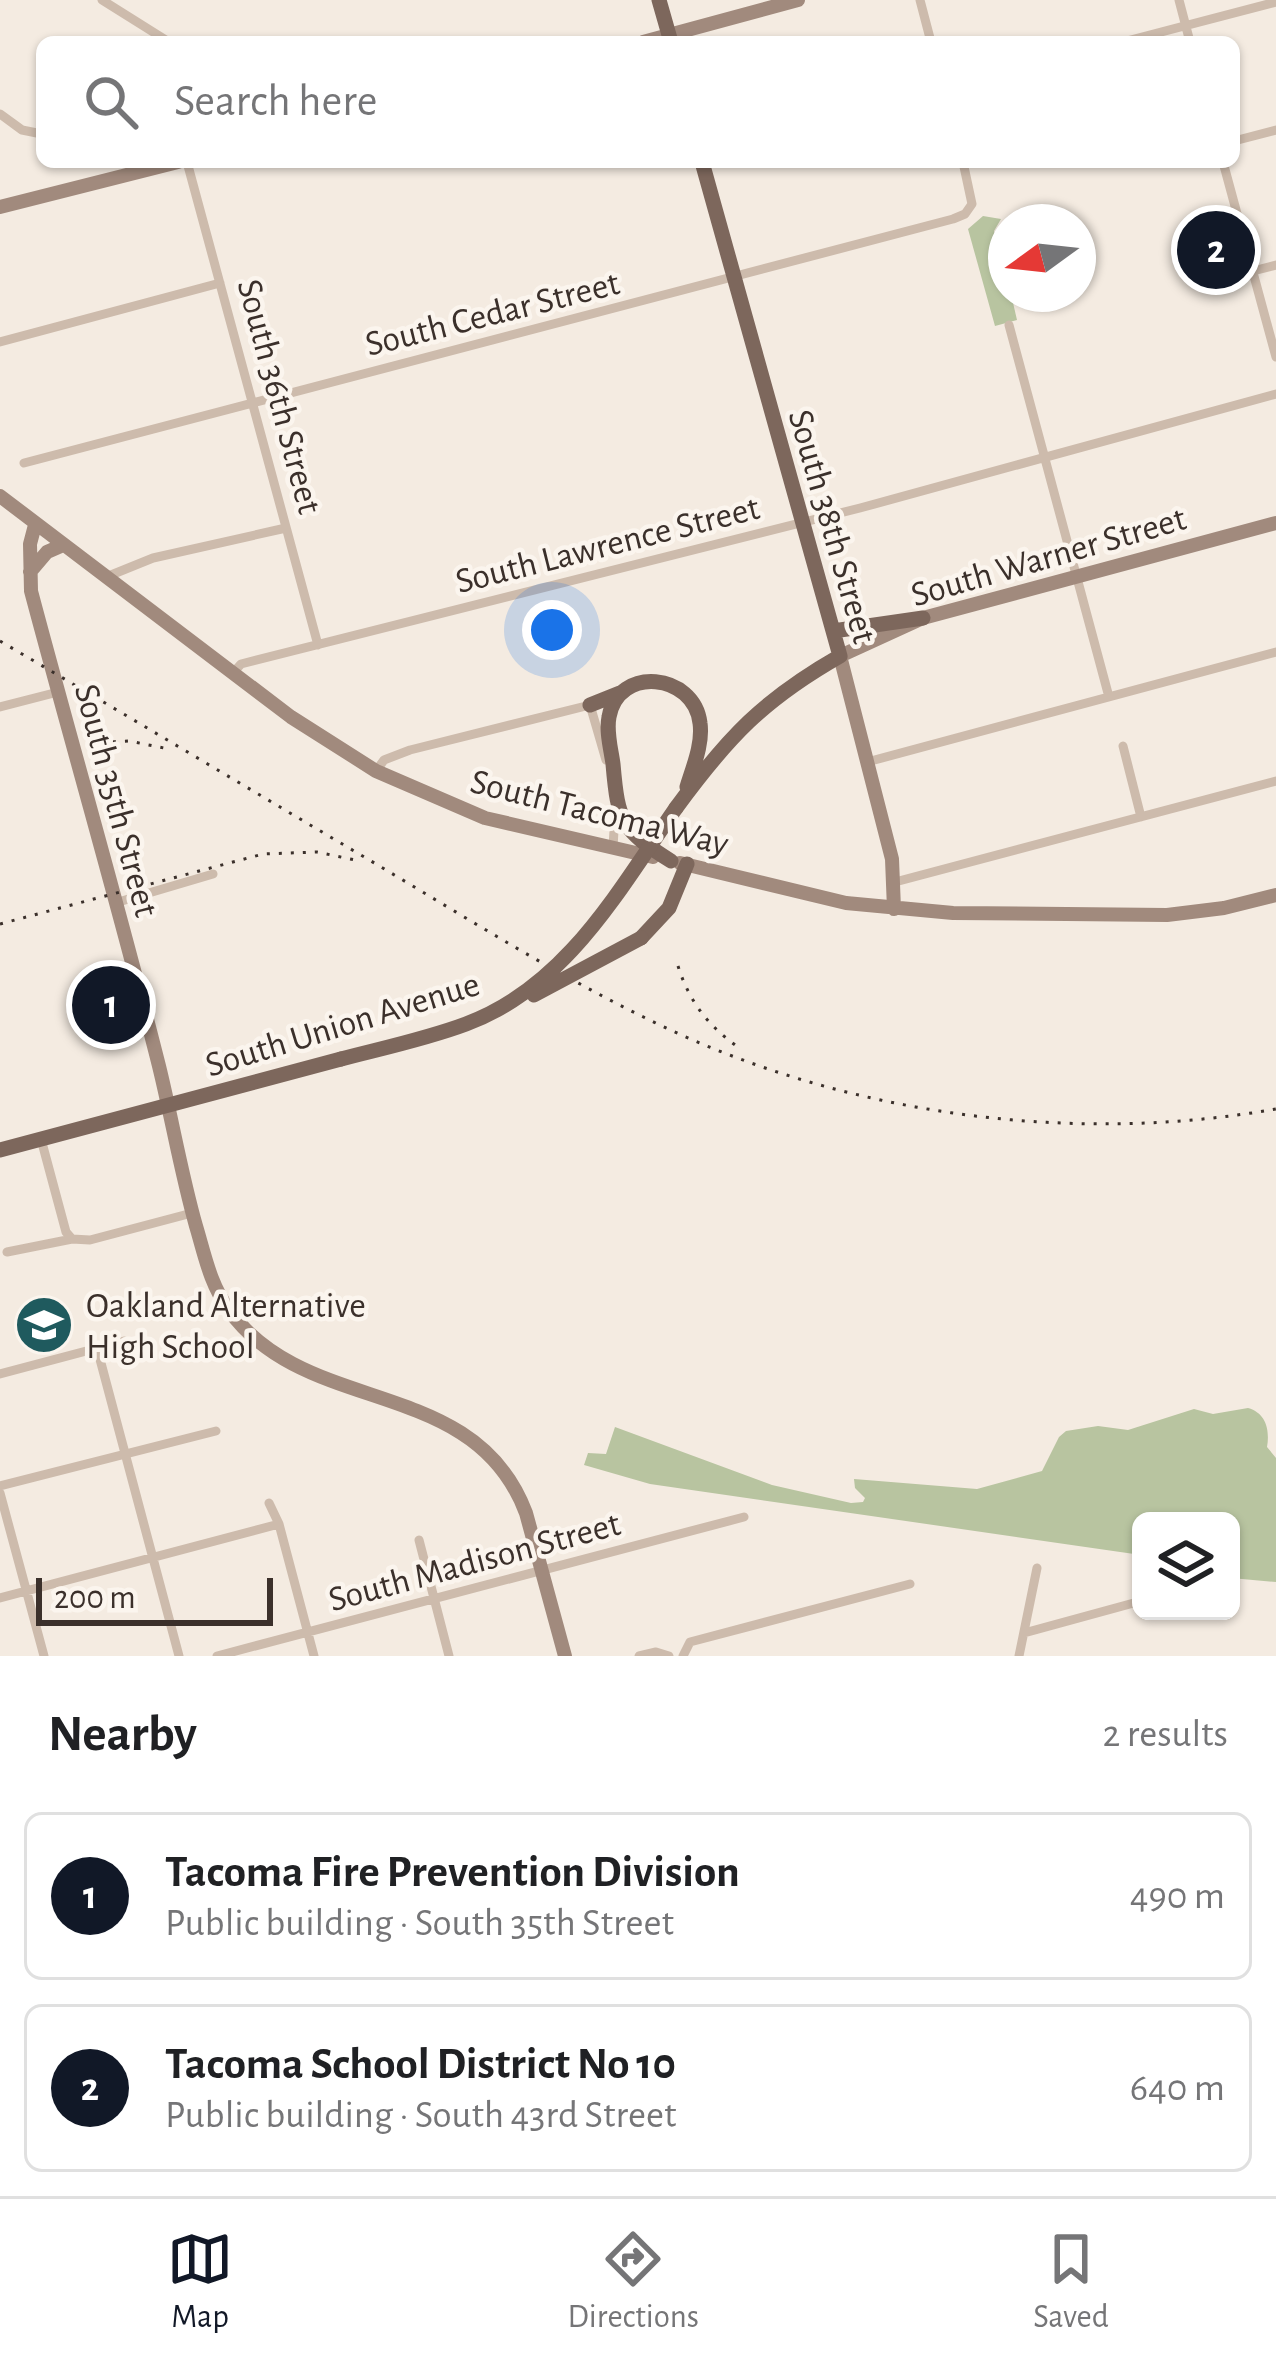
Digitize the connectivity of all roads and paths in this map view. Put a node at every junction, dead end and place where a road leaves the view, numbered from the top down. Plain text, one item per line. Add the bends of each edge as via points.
1 (102, 0) edge
2 (659, 0) edge
3 (799, 0) edge
4 (920, 0) edge
5 (1179, 0) edge
6 (1276, 2) edge
7 (763, 5) edge
8 (1186, 26) junction
9 (159, 36) edge
10 (669, 36) edge
11 (676, 36) edge
12 (929, 36) edge
13 (1147, 36) edge
14 (1188, 36) edge
15 (2, 120) edge
16 (1276, 130) edge
17 (36, 133) edge
18 (1240, 139) edge
19 (154, 168) edge
20 (189, 168) edge
21 (704, 168) edge
22 (964, 168) edge
23 (1224, 168) edge
24 (0, 207) edge
25 (1276, 265) edge
26 (1253, 271) junction
27 (734, 277) junction
28 (220, 283) junction
29 (1009, 325) dead end
30 (0, 342) edge
31 (1276, 357) edge
32 (1276, 394) edge
33 (251, 404) junction
34 (1043, 458) junction
35 (24, 463) dead end
36 (0, 496) edge
37 (802, 522) junction
38 (1276, 524) edge
39 (35, 525) junction
40 (286, 528) junction
41 (63, 545) junction
42 (30, 572) junction
43 (1077, 576) junction
44 (106, 578) junction
45 (922, 618) junction
46 (833, 631) junction
47 (318, 645) junction
48 (1276, 652) edge
49 (840, 656) junction
50 (233, 673) junction
51 (58, 692) junction
52 (623, 692) junction
53 (1109, 697) junction
54 (590, 705) junction
55 (0, 707) edge
56 (1123, 746) dead end
57 (867, 762) junction
58 (376, 771) junction
59 (1276, 781) edge
60 (615, 794) junction
61 (681, 802) junction
62 (1141, 817) junction
63 (613, 848) junction
64 (679, 862) junction
65 (213, 874) dead end
66 (895, 882) junction
67 (1275, 896) edge
68 (115, 903) junction
69 (894, 909) junction
70 (493, 1012) junction
71 (167, 1105) junction
72 (41, 1139) junction
73 (0, 1150) edge
74 (192, 1213) junction
75 (72, 1239) junction
76 (7, 1252) dead end
77 (124, 1341) dead end
78 (97, 1348) junction
79 (0, 1374) edge
80 (216, 1431) dead end
81 (126, 1454) junction
82 (0, 1490) edge
83 (269, 1503) dead end
84 (744, 1517) dead end
85 (279, 1524) junction
86 (419, 1540) dead end
87 (153, 1558) junction
88 (1036, 1568) dead end
89 (543, 1570) junction
90 (910, 1584) dead end
91 (26, 1591) junction
92 (0, 1598) edge
93 (434, 1599) junction
94 (1132, 1603) edge
95 (308, 1632) junction
96 (1024, 1633) junction
97 (44, 1656) edge
98 (179, 1656) edge
99 (217, 1656) edge
100 (314, 1656) edge
101 (449, 1656) edge
102 (565, 1656) edge
103 (639, 1656) edge
104 (669, 1656) edge
105 (683, 1656) edge
106 (1019, 1656) edge

1 - 9 street
2 - 10 main road
3 - 7 street
4 - 12 street
5 - 8 street
6 - 8 street
7 - 11 street
8 - 13 street
8 - 14 street
15 - 17 street
16 - 18 street
19 - 24 street
20 - 28 street, South 36th Street
21 - 27 main road, South 38th Street
22 - 27 street, South Cedar Street via 970,208 953,219
23 - 26 street
25 - 26 street
26 - 31 street
27 - 33 street, South Cedar Street
27 - 37 main road, South 38th Street
28 - 30 street
28 - 33 street, South 36th Street
29 - 34 street
32 - 34 street, South Lawrence Street
33 - 35 street, South Cedar Street
33 - 40 street, South 36th Street
34 - 37 street, South Lawrence Street
34 - 43 street
36 - 39 street, South Tacoma Way
37 - 46 main road, South 38th Street
37 - 47 street, South Lawrence Street
38 - 43 street, South Warner Street
39 - 41 street, South Tacoma Way
39 - 42 street, South 35th Street
40 - 44 street via 154,558
40 - 47 street, South 36th Street
41 - 42 street
41 - 44 street, South Tacoma Way
42 - 51 street, South 35th Street
43 - 45 street, South Warner Street
43 - 53 street
44 - 50 street, South Tacoma Way
45 - 46 main road
45 - 49 street, South Warner Street
46 - 49 main road, South 38th Street
47 - 50 street, South Lawrence Street via 241,664
48 - 53 street
49 - 57 street, South 38th Street
49 - 61 main road, South Union Avenue via 748,719
50 - 58 street, South Tacoma Way
51 - 55 street
51 - 68 street, South 35th Street
52 - 54 main road
52 - 60 main road via 609,718
52 - 61 main road via 664,681 691,699 700,731
53 - 57 street
54 - 58 street via 410,750
54 - 60 street
56 - 62 street
57 - 66 street, South 38th Street
58 - 63 street, South Tacoma Way via 485,818
59 - 62 street
60 - 63 street
60 - 64 main road via 633,837
61 - 70 main road, South Union Avenue, bridge via 574,950
62 - 66 street
63 - 64 street, South Tacoma Way
64 - 69 street, South Tacoma Way
64 - 70 main road, bridge via 669,908 641,938
65 - 68 street
66 - 69 street, South 38th Street
67 - 69 street, South Tacoma Way via 1137,916
68 - 71 street, South 35th Street
70 - 71 main road, South Union Avenue, bridge
71 - 72 main road, South Union Avenue
71 - 74 street, South 35th Street
72 - 73 main road, South Union Avenue
72 - 75 street
74 - 75 street
74 - 89 street, South 35th Street via 220,1298 243,1328 298,1368 433,1414 475,1441 518,1493
75 - 76 street
77 - 78 street
78 - 79 street
78 - 81 street
80 - 81 street
81 - 82 street
81 - 87 street
82 - 91 street
83 - 85 street
84 - 89 street, South Madison Street
85 - 87 street
85 - 95 street
86 - 93 street
87 - 91 street
87 - 98 street
88 - 96 street
89 - 93 street, South Madison Street
89 - 102 street
90 - 105 street via 690,1642
91 - 92 street
91 - 97 street
93 - 95 street, South Madison Street
93 - 101 street
94 - 96 street
95 - 99 street, South Madison Street
95 - 100 street
96 - 106 street
103 - 104 street

